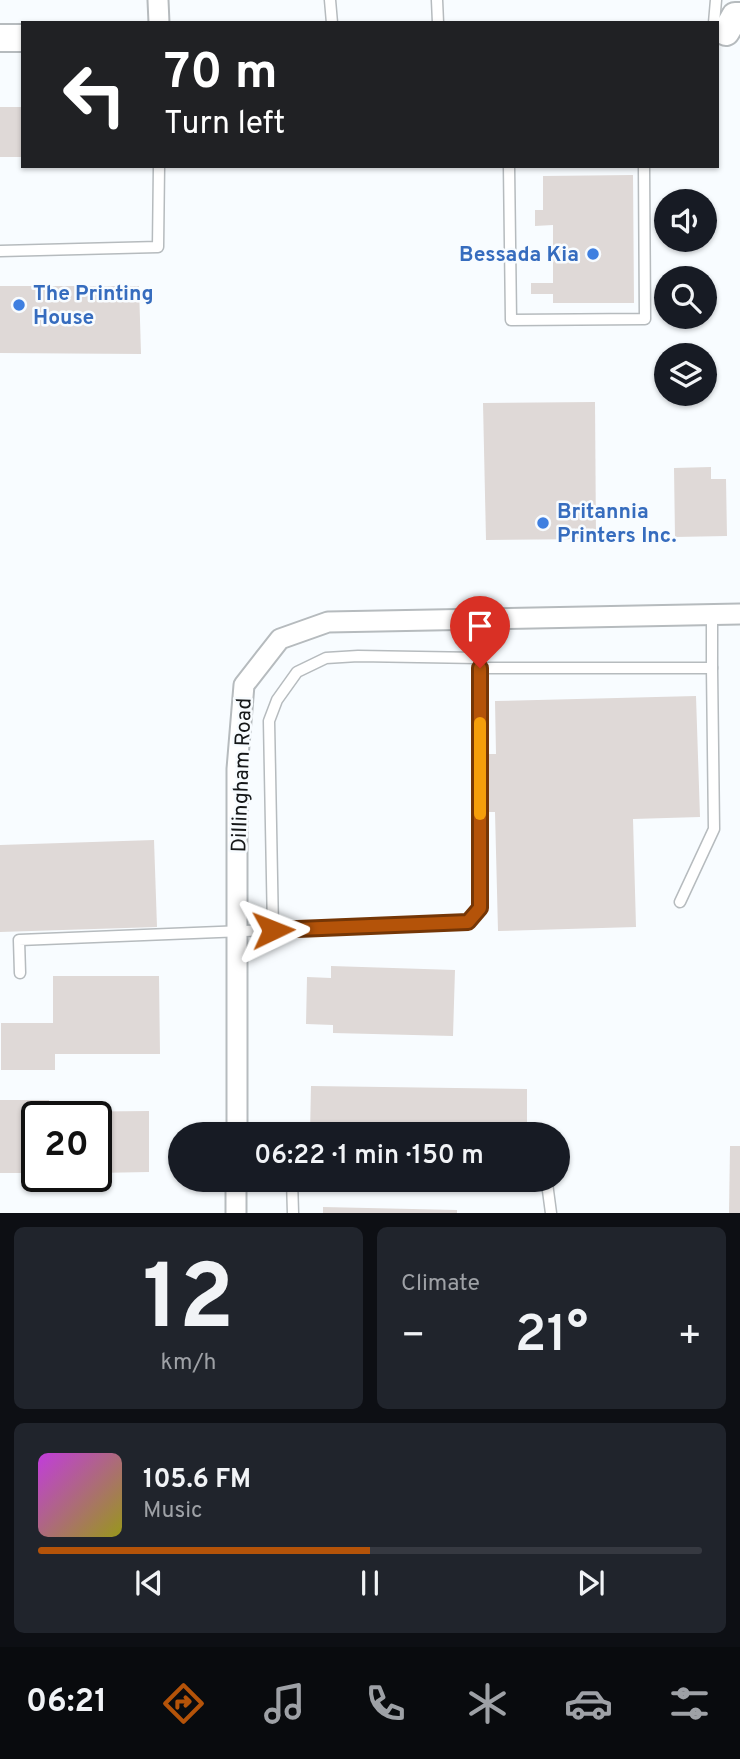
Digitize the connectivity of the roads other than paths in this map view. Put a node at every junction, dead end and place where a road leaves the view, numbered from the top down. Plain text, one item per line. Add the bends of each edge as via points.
1 (158, 0) edge
2 (331, 0) edge
3 (437, 0) edge
4 (716, 0) edge
5 (159, 21) edge
6 (332, 21) edge
7 (438, 21) edge
8 (727, 30) edge
9 (0, 37) edge
10 (21, 38) edge
11 (159, 168) edge
12 (509, 168) edge
13 (644, 168) edge
14 (0, 251) edge
15 (712, 614) junction
16 (740, 614) edge
17 (480, 619) junction
18 (480, 663) junction
19 (712, 668) junction
20 (680, 902) dead end
21 (273, 930) junction
22 (237, 932) junction
23 (20, 973) dead end
24 (237, 1122) edge
25 (236, 1192) edge
26 (293, 1192) edge
27 (548, 1192) edge
28 (236, 1213) edge
29 (293, 1213) edge
30 (551, 1213) edge

1 - 5 street
2 - 6 lane
3 - 7 lane
4 - 8 lane
9 - 10 main road
11 - 14 lane via 158,247
12 - 13 lane via 511,320 645,319
15 - 16 street, Dillingham Road
15 - 17 street, Dillingham Road
15 - 19 lane
17 - 18 lane
17 - 22 street, Dillingham Road via 328,622 280,639 244,685 237,769
18 - 19 lane
18 - 21 lane via 366,656 326,658 297,672 269,721
18 - 21 lane via 480,908 468,922
19 - 20 lane via 714,829
21 - 22 lane
22 - 23 lane via 19,940
22 - 24 street, Dillingham Road
25 - 28 street
26 - 29 lane
27 - 30 lane

